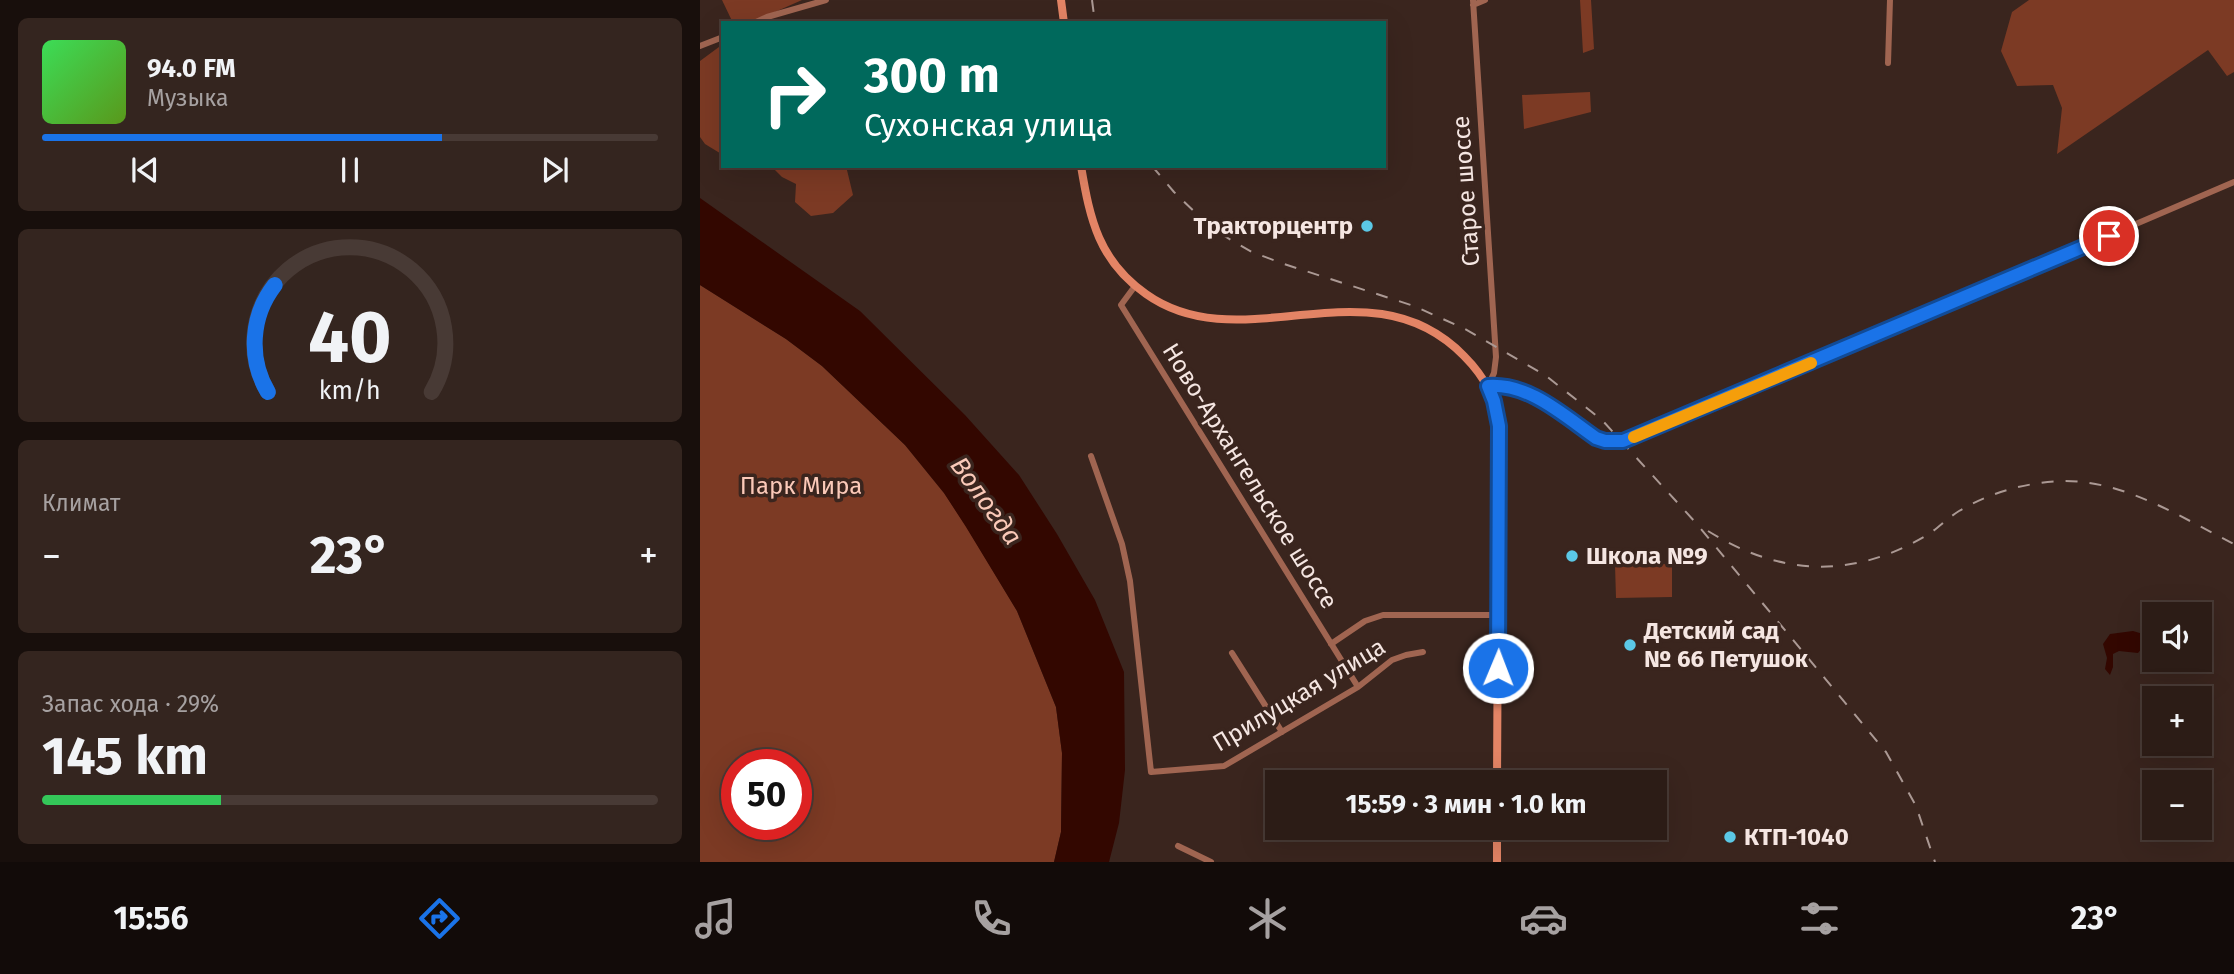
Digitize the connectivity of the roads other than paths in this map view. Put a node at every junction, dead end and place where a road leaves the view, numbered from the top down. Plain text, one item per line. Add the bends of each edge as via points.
1 (826, 0) edge
2 (1061, 0) edge
3 (1485, 0) edge
4 (1890, 0) edge
5 (1473, 2) edge
6 (758, 21) edge
7 (1064, 21) edge
8 (721, 38) edge
9 (700, 46) edge
10 (1888, 63) dead end
11 (1081, 168) edge
12 (2234, 182) edge
13 (1135, 286) junction
14 (1488, 386) junction
15 (1090, 456) dead end
16 (1499, 615) junction
17 (1331, 644) junction
18 (1423, 652) dead end
19 (1232, 653) dead end
20 (1357, 687) junction
21 (1282, 732) junction
22 (1497, 770) edge
23 (1497, 840) edge
24 (1178, 846) dead end
25 (1211, 862) edge
26 (1497, 862) edge

1 - 6 street
2 - 7 main road
3 - 5 street, Старое шоссе
4 - 10 street
5 - 14 street, Старое шоссе via 1496,357
8 - 9 street
11 - 13 main road via 1099,241
12 - 14 street via 1623,441 1596,438 1524,391
13 - 14 main road via 1155,300 1201,318 1343,311 1391,315 1445,339
13 - 17 street, Ново-Архангельское шоссе via 1121,305
14 - 16 main road via 1499,426
15 - 21 street, Прилуцкая улица via 1122,544 1130,581 1152,772 1224,766
16 - 17 street via 1383,615 1365,621
16 - 22 main road
17 - 20 street, Ново-Архангельское шоссе
18 - 20 street, Прилуцкая улица via 1392,660
19 - 21 street
20 - 21 street, Прилуцкая улица
23 - 26 main road
24 - 25 street

